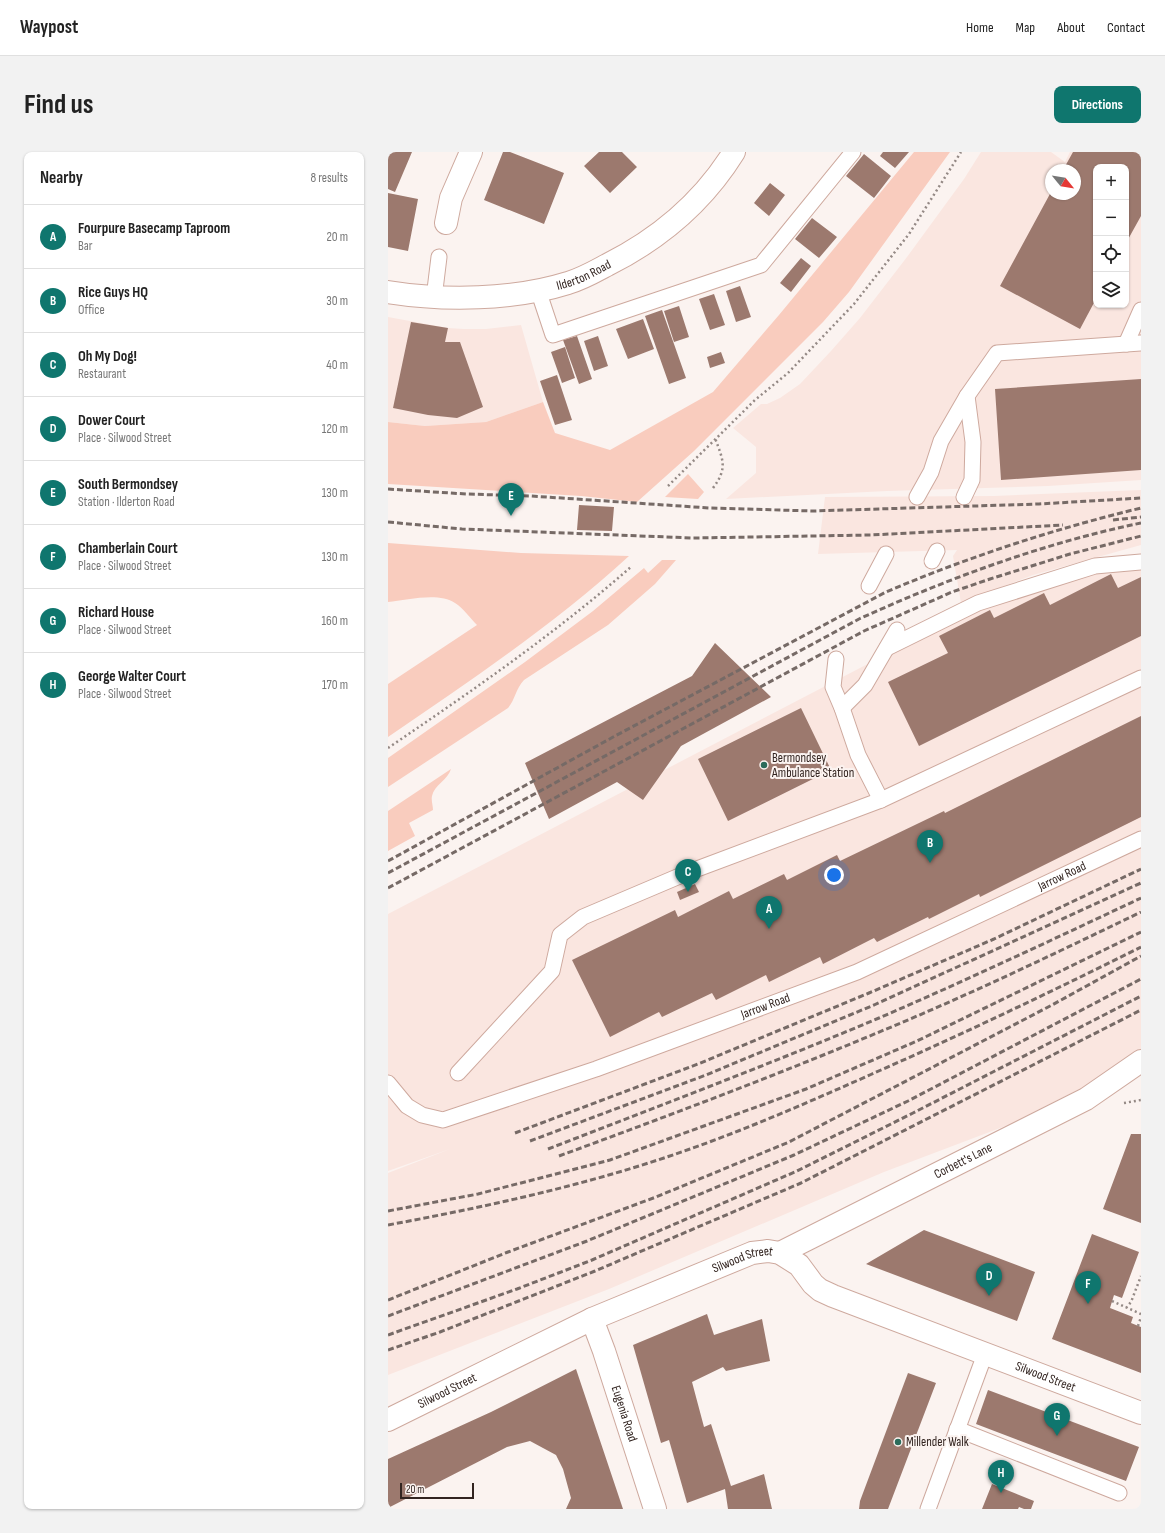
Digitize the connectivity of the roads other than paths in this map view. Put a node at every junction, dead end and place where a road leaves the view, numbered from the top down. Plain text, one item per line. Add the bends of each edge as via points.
1 (471, 152) edge
2 (734, 152) edge
3 (853, 152) edge
4 (446, 223) dead end
5 (439, 257) dead end
6 (538, 290) junction
7 (388, 292) edge
8 (434, 298) junction
9 (1141, 310) edge
10 (1134, 344) edge
11 (967, 396) junction
12 (917, 497) dead end
13 (964, 497) dead end
14 (886, 554) dead end
15 (1141, 562) edge
16 (869, 586) dead end
17 (897, 630) dead end
18 (887, 648) junction
19 (836, 660) dead end
20 (1141, 678) edge
21 (842, 708) junction
22 (882, 800) junction
23 (1141, 839) edge
24 (1141, 1061) edge
25 (458, 1073) dead end
26 (388, 1083) edge
27 (780, 1253) junction
28 (592, 1319) junction
29 (985, 1354) junction
30 (1141, 1413) edge
31 (388, 1420) edge
32 (957, 1429) junction
33 (1119, 1493) dead end
34 (655, 1509) edge
35 (928, 1509) edge

1 - 4 street via 451,198
2 - 6 street, Ilderton Road via 714,182 659,234 620,259 585,276
3 - 6 lane via 761,265 552,335
5 - 8 lane
6 - 8 street, Ilderton Road via 493,296
7 - 8 street, Ilderton Road
9 - 10 lane
10 - 11 lane via 997,353
11 - 12 lane via 941,441 930,472
11 - 13 lane via 973,442 972,480
14 - 16 lane
15 - 18 lane via 1095,566 978,603
17 - 18 lane
18 - 21 lane via 865,684
19 - 21 lane via 833,687
20 - 22 lane
21 - 22 lane via 858,755
22 - 25 lane via 689,872 583,917 560,935 552,971
23 - 26 lane, Jarrow Road via 857,972 596,1069 443,1120 422,1115 407,1106
24 - 27 street, Corbett's Lane via 1086,1099
27 - 28 street, Silwood Street via 752,1253
27 - 29 street, Silwood Street via 799,1265 820,1290
28 - 31 street, Silwood Street
28 - 34 street, Eugenia Road
29 - 30 street, Silwood Street
29 - 32 lane
32 - 33 lane
32 - 35 lane

